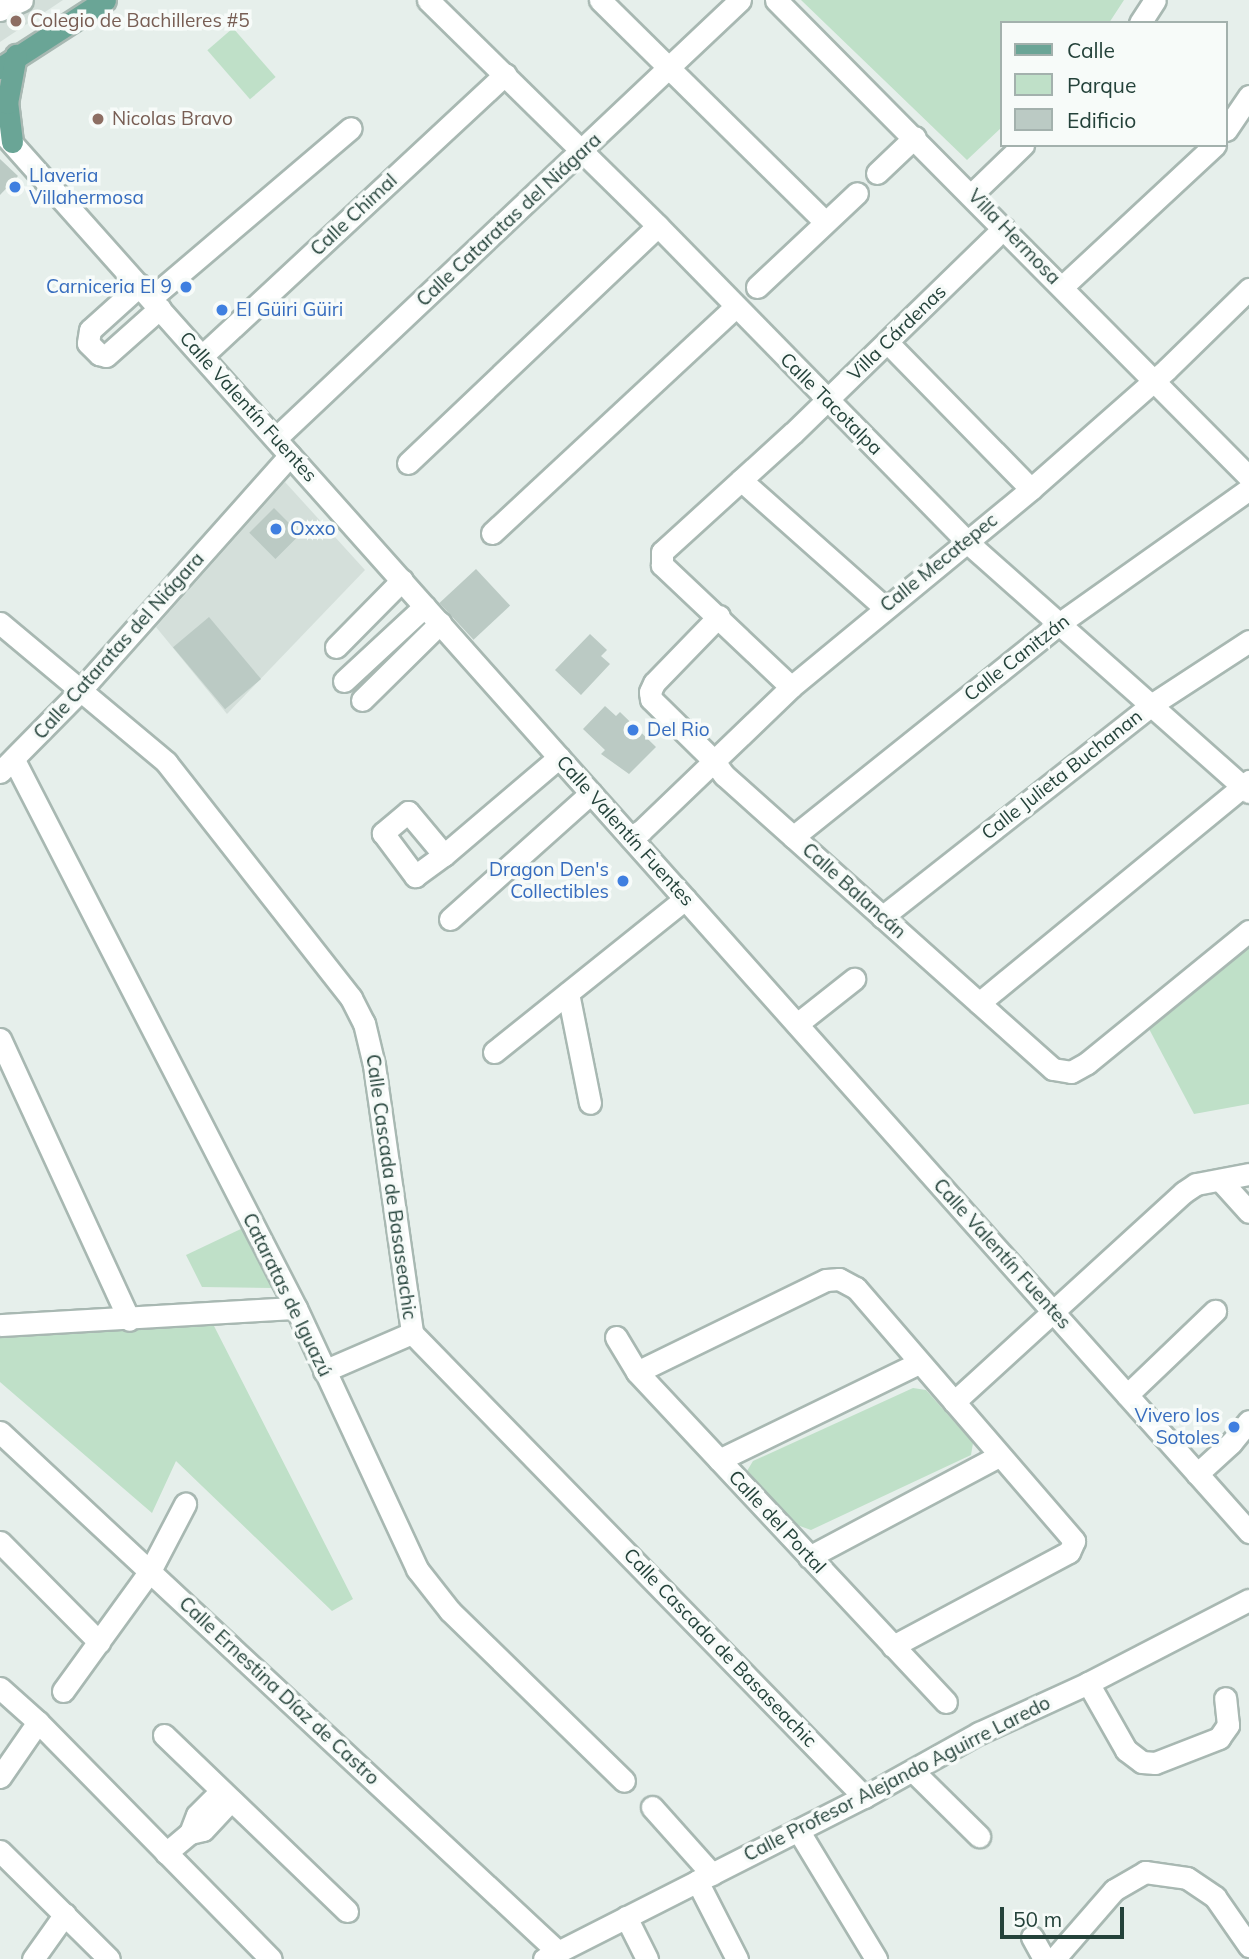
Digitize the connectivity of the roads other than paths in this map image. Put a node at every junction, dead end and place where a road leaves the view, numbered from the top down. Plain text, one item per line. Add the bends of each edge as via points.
1 (22, 0) edge
2 (105, 0) edge
3 (428, 0) edge
4 (600, 0) edge
5 (740, 0) edge
6 (776, 0) edge
7 (1155, 0) edge
8 (0, 10) edge
9 (1141, 21) edge
10 (5, 61) edge
11 (671, 68) junction
12 (505, 74) junction
13 (1249, 96) edge
14 (1228, 127) edge
15 (351, 128) dead end
16 (3, 134) edge
17 (915, 137) junction
18 (1021, 147) edge
19 (1213, 147) edge
20 (583, 151) junction
21 (877, 173) dead end
22 (857, 193) dead end
23 (972, 194) junction
24 (825, 222) junction
25 (658, 226) junction
26 (1004, 228) junction
27 (757, 286) dead end
28 (1062, 287) junction
29 (1249, 289) edge
30 (150, 297) junction
31 (735, 307) junction
32 (888, 343) junction
33 (202, 356) junction
34 (1154, 380) junction
35 (828, 400) junction
36 (276, 438) junction
37 (290, 455) junction
38 (408, 463) dead end
39 (1249, 477) edge
40 (741, 480) junction
41 (1031, 489) junction
42 (1249, 489) edge
43 (492, 533) dead end
44 (965, 541) junction
45 (402, 580) junction
46 (425, 606) junction
47 (884, 607) junction
48 (719, 616) junction
49 (0, 623) edge
50 (440, 623) junction
51 (1060, 624) junction
52 (1249, 642) edge
53 (336, 647) dead end
54 (344, 681) dead end
55 (791, 687) junction
56 (79, 692) junction
57 (362, 700) dead end
58 (1151, 705) junction
59 (559, 757) junction
60 (713, 760) junction
61 (7, 766) edge
62 (1247, 786) edge
63 (591, 793) junction
64 (630, 837) junction
65 (793, 837) junction
66 (444, 855) dead end
67 (685, 899) junction
68 (882, 917) junction
69 (450, 919) dead end
70 (1249, 931) edge
71 (854, 979) dead end
72 (568, 993) junction
73 (979, 1003) junction
74 (797, 1024) junction
75 (0, 1039) edge
76 (494, 1052) dead end
77 (590, 1103) dead end
78 (1249, 1174) edge
79 (1220, 1180) junction
80 (1249, 1212) edge
81 (296, 1308) junction
82 (1215, 1311) dead end
83 (1053, 1312) junction
84 (129, 1320) junction
85 (2, 1322) edge
86 (412, 1333) junction
87 (616, 1337) dead end
88 (919, 1363) junction
89 (324, 1371) junction
90 (637, 1372) junction
91 (1127, 1395) junction
92 (954, 1402) junction
93 (1249, 1421) edge
94 (0, 1432) edge
95 (999, 1456) junction
96 (719, 1460) junction
97 (1197, 1474) junction
98 (185, 1504) dead end
99 (1249, 1532) edge
100 (0, 1542) edge
101 (809, 1557) junction
102 (150, 1571) junction
103 (1249, 1600) edge
104 (99, 1642) junction
105 (893, 1646) junction
106 (1088, 1683) junction
107 (0, 1688) edge
108 (63, 1691) dead end
109 (1225, 1698) dead end
110 (946, 1702) dead end
111 (38, 1722) junction
112 (164, 1735) dead end
113 (913, 1771) junction
114 (0, 1777) edge
115 (624, 1781) dead end
116 (226, 1796) junction
117 (864, 1797) junction
118 (652, 1807) dead end
119 (798, 1830) junction
120 (979, 1836) dead end
121 (0, 1851) edge
122 (166, 1853) junction
123 (705, 1877) junction
124 (347, 1911) dead end
125 (65, 1914) junction
126 (626, 1917) junction
127 (1032, 1937) dead end
128 (1249, 1946) edge
129 (551, 1955) edge
130 (33, 1959) edge
131 (109, 1959) edge
132 (271, 1959) edge
133 (647, 1959) edge
134 (737, 1959) edge
135 (876, 1959) edge
136 (1044, 1959) edge
137 (1054, 1959) edge

1 - 8 street
2 - 10 main road
3 - 12 street, Calle Tacotalpa
4 - 11 street
5 - 11 street, Calle Cataratas del Niágara
6 - 17 street, Villa Hermosa
7 - 9 street
10 - 16 main road
11 - 20 street, Calle Cataratas del Niágara
11 - 24 street
12 - 20 street, Calle Tacotalpa
12 - 33 street, Calle Chimal
13 - 14 street
15 - 30 street
16 - 30 street, Calle Valentín Fuentes
17 - 21 street
17 - 23 street, Villa Hermosa
18 - 23 street
19 - 28 street
20 - 25 street, Calle Tacotalpa
20 - 36 street, Calle Cataratas del Niágara
22 - 24 street
23 - 26 street, Villa Hermosa
24 - 27 street
25 - 31 street, Calle Tacotalpa
25 - 38 street
26 - 28 street, Villa Hermosa
26 - 32 street, Villa Cárdenas
28 - 34 street, Villa Hermosa
29 - 34 street, Calle Mecatepec
30 - 33 street, Calle Valentín Fuentes
31 - 35 street, Calle Tacotalpa
31 - 43 street
32 - 35 street, Villa Cárdenas
32 - 41 street
33 - 36 street, Calle Valentín Fuentes
34 - 39 street, Villa Hermosa
34 - 41 street, Calle Mecatepec
35 - 40 street, Villa Cárdenas
35 - 44 street, Calle Tacotalpa
36 - 37 street, Calle Valentín Fuentes
37 - 45 street, Calle Valentín Fuentes
37 - 56 street, Calle Cataratas del Niágara
40 - 47 street
40 - 48 street, Villa Cárdenas via 659,558
41 - 44 street, Calle Mecatepec
42 - 51 street, Calle Canitzán
44 - 47 street, Calle Mecatepec
44 - 51 street, Calle Tacotalpa
45 - 46 street, Calle Valentín Fuentes
45 - 53 street
46 - 50 street, Calle Valentín Fuentes
46 - 54 street
47 - 55 street, Calle Mecatepec
48 - 55 street
48 - 60 street, Calle Balancán via 662,673 650,694
49 - 56 street, Calle Cascada de Basaseachic
50 - 57 street
50 - 59 street, Calle Valentín Fuentes
51 - 58 street, Calle Tacotalpa
51 - 65 street, Calle Canitzán
52 - 58 street, Calle Julieta Buchanan
55 - 60 street, Calle Mecatepec
56 - 61 street, Calle Cataratas del Niágara
56 - 86 street, Calle Cascada de Basaseachic via 166,762 351,998 364,1023
58 - 62 street, Calle Tacotalpa
58 - 68 street, Calle Julieta Buchanan
59 - 63 street, Calle Valentín Fuentes
59 - 66 street
60 - 64 street, Calle Mecatepec
60 - 65 street, Calle Balancán
61 - 81 street, Cataratas de Iguazú
62 - 73 street
63 - 64 street, Calle Valentín Fuentes
63 - 69 street
64 - 67 street, Calle Valentín Fuentes
65 - 68 street, Calle Balancán
67 - 72 street
67 - 74 street, Calle Valentín Fuentes
68 - 73 street, Calle Balancán
70 - 73 street, Calle Balancán via 1071,1072 1053,1069
71 - 74 street
72 - 76 street
72 - 77 street
74 - 83 street, Calle Valentín Fuentes
75 - 84 street
78 - 79 street
79 - 80 street
79 - 83 street via 1196,1184 1184,1192
81 - 84 street
81 - 89 street, Cataratas de Iguazú
82 - 91 street
83 - 91 street, Calle Valentín Fuentes
83 - 92 street
84 - 85 street
86 - 89 street
86 - 117 street, Calle Cascada de Basaseachic
87 - 90 street, Calle del Portal
88 - 90 street via 856,1288 839,1279 827,1280
88 - 92 street
88 - 96 street
89 - 115 street, Cataratas de Iguazú via 431,1590
90 - 96 street, Calle del Portal
91 - 97 street, Calle Valentín Fuentes
92 - 95 street
93 - 97 street
94 - 102 street, Calle Ernestina Díaz de Castro
95 - 101 street
95 - 105 street via 1074,1541 1069,1552
96 - 101 street, Calle del Portal
97 - 99 street, Calle Valentín Fuentes
98 - 102 street
100 - 104 street
101 - 105 street, Calle del Portal
102 - 104 street
102 - 129 street, Calle Ernestina Díaz de Castro
103 - 106 street, Calle Profesor Alejando Aguirre Laredo
104 - 108 street
105 - 110 street, Calle del Portal
106 - 109 street via 1126,1750 1142,1762 1155,1763 1219,1738 1228,1725
106 - 113 street, Calle Profesor Alejando Aguirre Laredo via 979,1733
107 - 111 street
111 - 114 street
111 - 122 street
112 - 116 street
113 - 117 street, Calle Profesor Alejando Aguirre Laredo
113 - 120 street
116 - 122 street via 197,1815 190,1833
116 - 124 street
117 - 119 street, Calle Profesor Alejando Aguirre Laredo
118 - 123 street
119 - 123 street, Calle Profesor Alejando Aguirre Laredo
119 - 135 street
121 - 125 street
122 - 132 street
123 - 126 street, Calle Profesor Alejando Aguirre Laredo
123 - 134 street
125 - 130 street
125 - 131 street
126 - 129 street, Calle Profesor Alejando Aguirre Laredo
126 - 133 street
127 - 136 street
128 - 137 street via 1215,1898 1187,1878 1145,1872 1114,1890

